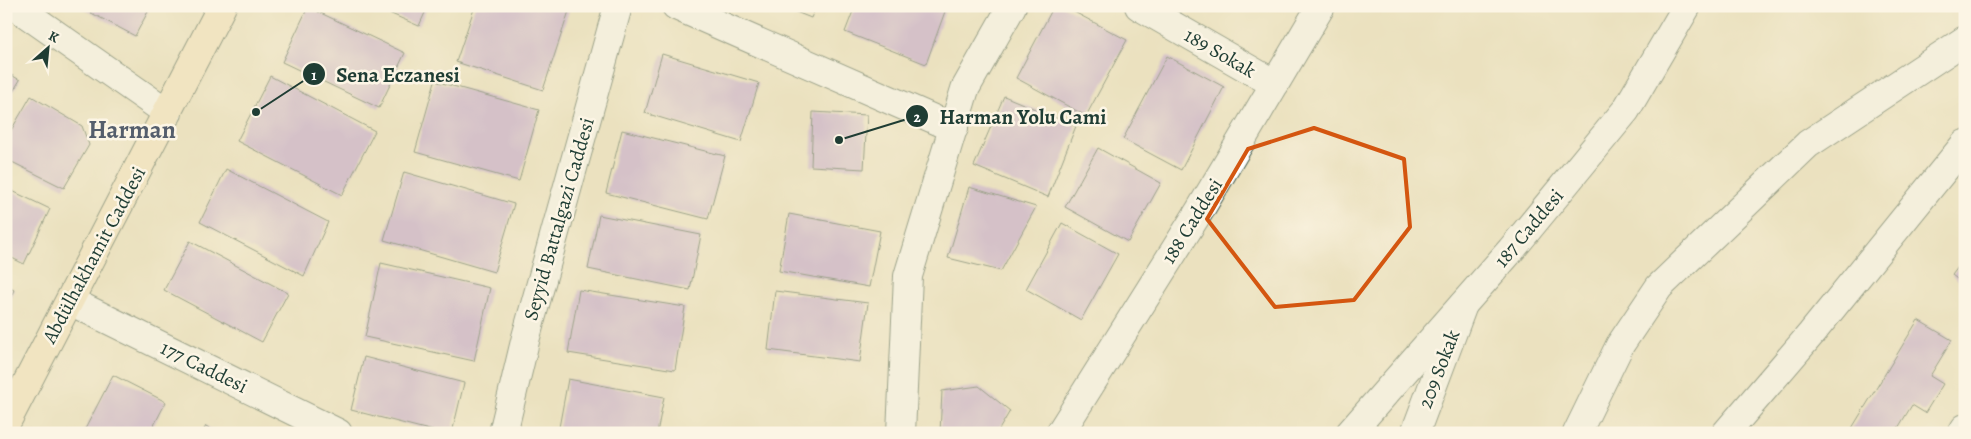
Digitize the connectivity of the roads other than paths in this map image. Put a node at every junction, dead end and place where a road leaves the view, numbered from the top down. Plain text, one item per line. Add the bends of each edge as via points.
1 (15, 6) edge
2 (222, 6) edge
3 (618, 6) edge
4 (676, 6) edge
5 (1012, 6) edge
6 (1139, 6) edge
7 (1321, 6) edge
8 (1687, 6) edge
9 (1965, 40) edge
10 (1275, 84) junction
11 (168, 113) junction
12 (954, 128) junction
13 (1965, 144) edge
14 (70, 302) junction
15 (1464, 305) junction
16 (6, 423) edge
17 (1965, 428) edge
18 (338, 433) edge
19 (503, 433) edge
20 (901, 433) edge
21 (1060, 433) edge
22 (1350, 433) edge
23 (1415, 433) edge
24 (1577, 433) edge
25 (1726, 433) edge
26 (1962, 433) edge

1 - 11 street
2 - 11 main road, Abdülhakhamit Caddesi
3 - 19 street, Seyyid Battalgazi Caddesi via 526,337
4 - 12 street
5 - 12 street via 966,89
6 - 10 street, 189 Sokak
7 - 10 street, 188 Caddesi
8 - 15 street, 187 Caddesi via 1626,110
9 - 24 street via 1808,144 1659,287 1620,345
10 - 21 street, 188 Caddesi
11 - 14 main road, Abdülhakhamit Caddesi
12 - 20 street via 908,276
13 - 25 street
14 - 16 main road, Abdülhakhamit Caddesi
14 - 18 street, 177 Caddesi
15 - 22 street, 187 Caddesi
15 - 23 street, 209 Sokak
17 - 26 street

